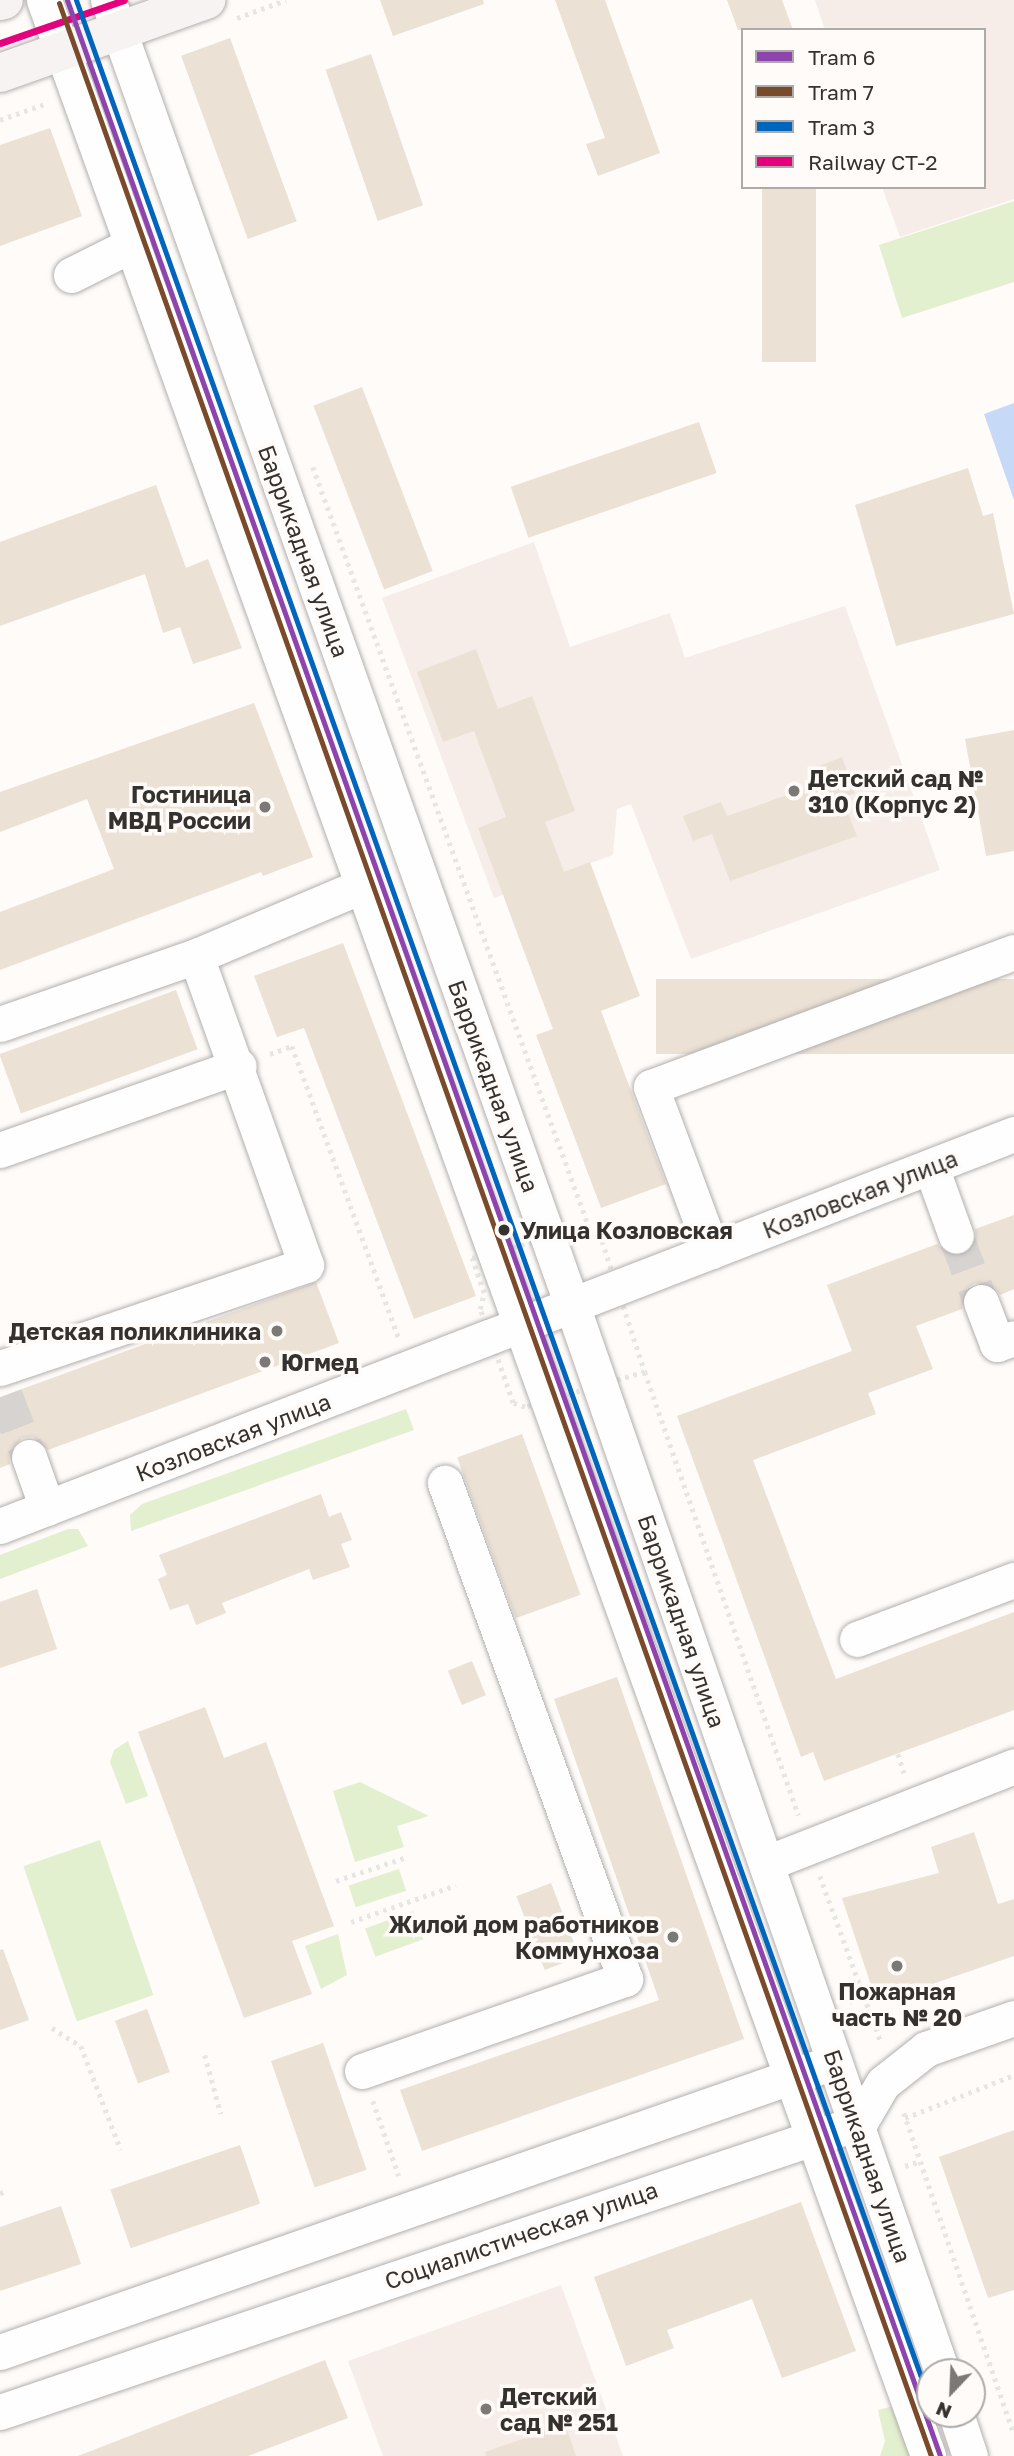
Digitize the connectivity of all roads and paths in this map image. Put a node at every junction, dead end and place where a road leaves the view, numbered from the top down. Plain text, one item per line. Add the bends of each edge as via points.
1 (44, 0) edge
2 (206, 0) edge
3 (113, 16) edge
4 (63, 51) junction
5 (0, 74) edge
6 (54, 101) dead end
7 (0, 120) edge
8 (133, 244) junction
9 (71, 275) dead end
10 (308, 452) dead end
11 (362, 886) junction
12 (1014, 952) edge
13 (196, 956) junction
14 (0, 1024) edge
15 (239, 1066) junction
16 (1014, 1134) edge
17 (0, 1150) edge
18 (931, 1167) junction
19 (589, 1227) dead end
20 (957, 1236) tunnel mouth
21 (712, 1251) junction
22 (981, 1301) tunnel mouth
23 (573, 1308) junction
24 (521, 1328) junction
25 (399, 1338) dead end
26 (1014, 1338) edge
27 (646, 1372) dead end
28 (2, 1382) edge
29 (29, 1457) tunnel mouth
30 (445, 1483) dead end
31 (47, 1508) junction
32 (0, 1525) edge
33 (1014, 1580) edge
34 (857, 1639) dead end
35 (1014, 1766) edge
36 (809, 1847) junction
37 (407, 1857) dead end
38 (767, 1863) junction
39 (336, 1881) dead end
40 (456, 1885) dead end
41 (351, 1922) dead end
42 (864, 1996) dead end
43 (1014, 2018) edge
44 (52, 2028) dead end
45 (205, 2055) dead end
46 (836, 2065) junction
47 (362, 2071) joint
48 (1014, 2075) edge
49 (794, 2076) junction
50 (221, 2114) dead end
51 (859, 2122) junction
52 (816, 2135) junction
53 (121, 2150) dead end
54 (399, 2176) dead end
55 (0, 2352) edge
56 (937, 2358) edge
57 (0, 2412) edge
58 (961, 2428) edge
59 (1014, 2434) edge
60 (928, 2456) edge
61 (970, 2456) edge

1 - 4 street, Баррикадная улица
2 - 3 main road
3 - 4 main road
3 - 23 street, Баррикадная улица
4 - 5 main road
4 - 8 street, Баррикадная улица
6 - 7 path
8 - 9 street
8 - 11 street, Баррикадная улица
10 - 19 path
11 - 13 street
11 - 24 street, Баррикадная улица
12 - 21 street via 651,1087
13 - 14 street
13 - 15 street
15 - 17 street
15 - 25 path via 292,1046
15 - 28 street via 306,1265
16 - 18 street, Козловская улица
18 - 20 street
18 - 21 street, Козловская улица
21 - 23 street, Козловская улица
22 - 26 street via 998,1344
23 - 24 street, Козловская улица
23 - 38 street, Баррикадная улица
24 - 31 street, Козловская улица
24 - 49 street, Баррикадная улица
27 - 36 path
29 - 31 street
30 - 47 street via 625,1979
31 - 32 street, Козловская улица
33 - 34 street
35 - 36 street
36 - 38 street
36 - 42 path
37 - 39 path
38 - 46 street, Баррикадная улица
40 - 41 path
43 - 51 street via 926,2049 883,2082
44 - 53 path via 81,2046
45 - 50 path
46 - 49 street
46 - 51 street, Баррикадная улица
47 - 54 path
48 - 59 path via 905,2118
49 - 52 street, Баррикадная улица
49 - 55 street
51 - 52 street, Социалистическая улица
51 - 56 street, Баррикадная улица
52 - 57 street, Социалистическая улица
52 - 60 street, Баррикадная улица
58 - 61 street

